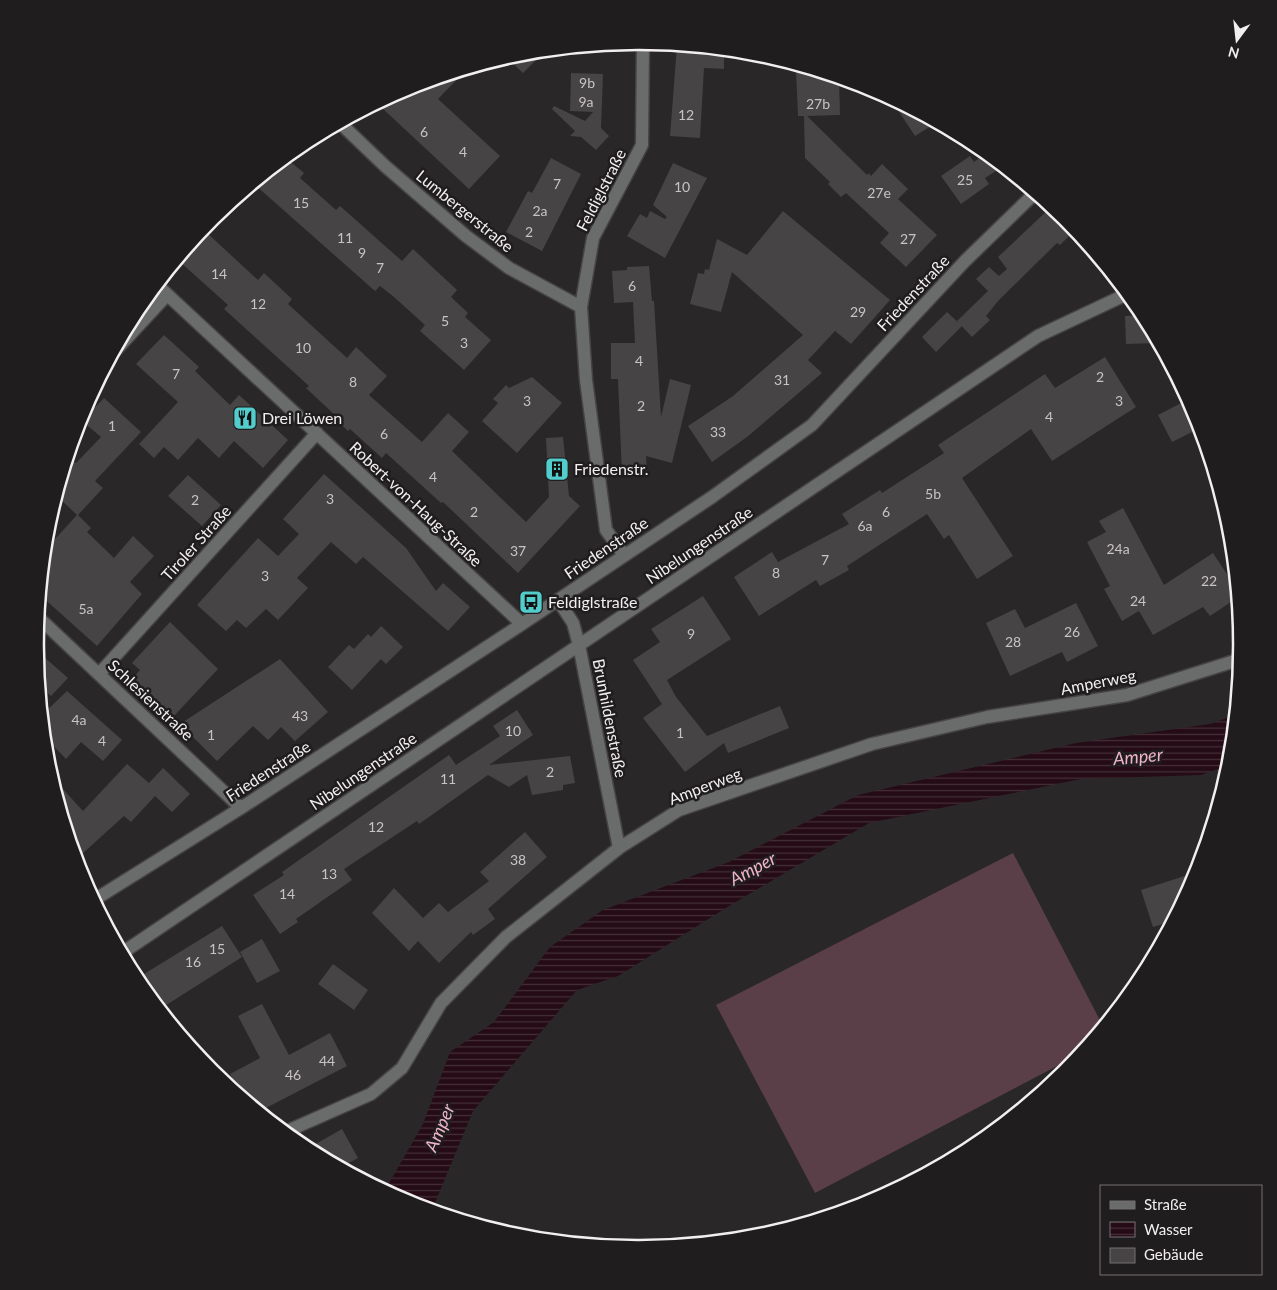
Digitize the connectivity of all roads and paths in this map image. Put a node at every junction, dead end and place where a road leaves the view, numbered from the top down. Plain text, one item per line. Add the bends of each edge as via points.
1 (643, 50) edge
2 (345, 128) edge
3 (1030, 198) edge
4 (162, 290) edge
5 (167, 295) junction
6 (1120, 297) edge
7 (580, 307) junction
8 (136, 328) edge
9 (316, 433) junction
10 (624, 555) junction
11 (558, 600) junction
12 (45, 623) edge
13 (522, 624) junction
14 (579, 645) junction
15 (1233, 662) edge
16 (99, 674) junction
17 (241, 808) junction
18 (619, 848) junction
19 (100, 896) edge
20 (128, 949) edge
21 (292, 1129) edge

1 - 7 street, Feldiglstraße via 642,145 593,238
2 - 7 street, Lumbergerstraße via 466,236 509,268
3 - 10 street, Friedenstraße via 812,425
4 - 5 street, Robert-von-Haug-Straße
5 - 8 street
5 - 9 street, Robert-von-Haug-Straße
6 - 14 street, Nibelungenstraße via 1038,336
7 - 10 street, Feldiglstraße via 606,530
9 - 13 street, Robert-von-Haug-Straße
9 - 16 street, Tiroler Straße
10 - 11 street, Friedenstraße
11 - 13 street, Friedenstraße
11 - 14 street, Brunhildenstraße via 572,623
12 - 16 street, Schlesienstraße
13 - 17 street, Friedenstraße
14 - 18 street, Brunhildenstraße
14 - 20 street, Nibelungenstraße
15 - 18 street, Amperweg via 1126,696 987,717 872,744 679,810
16 - 17 street, Schlesienstraße
17 - 19 street, Friedenstraße
18 - 21 street, Amperweg via 506,938 441,1003 402,1068 371,1094

